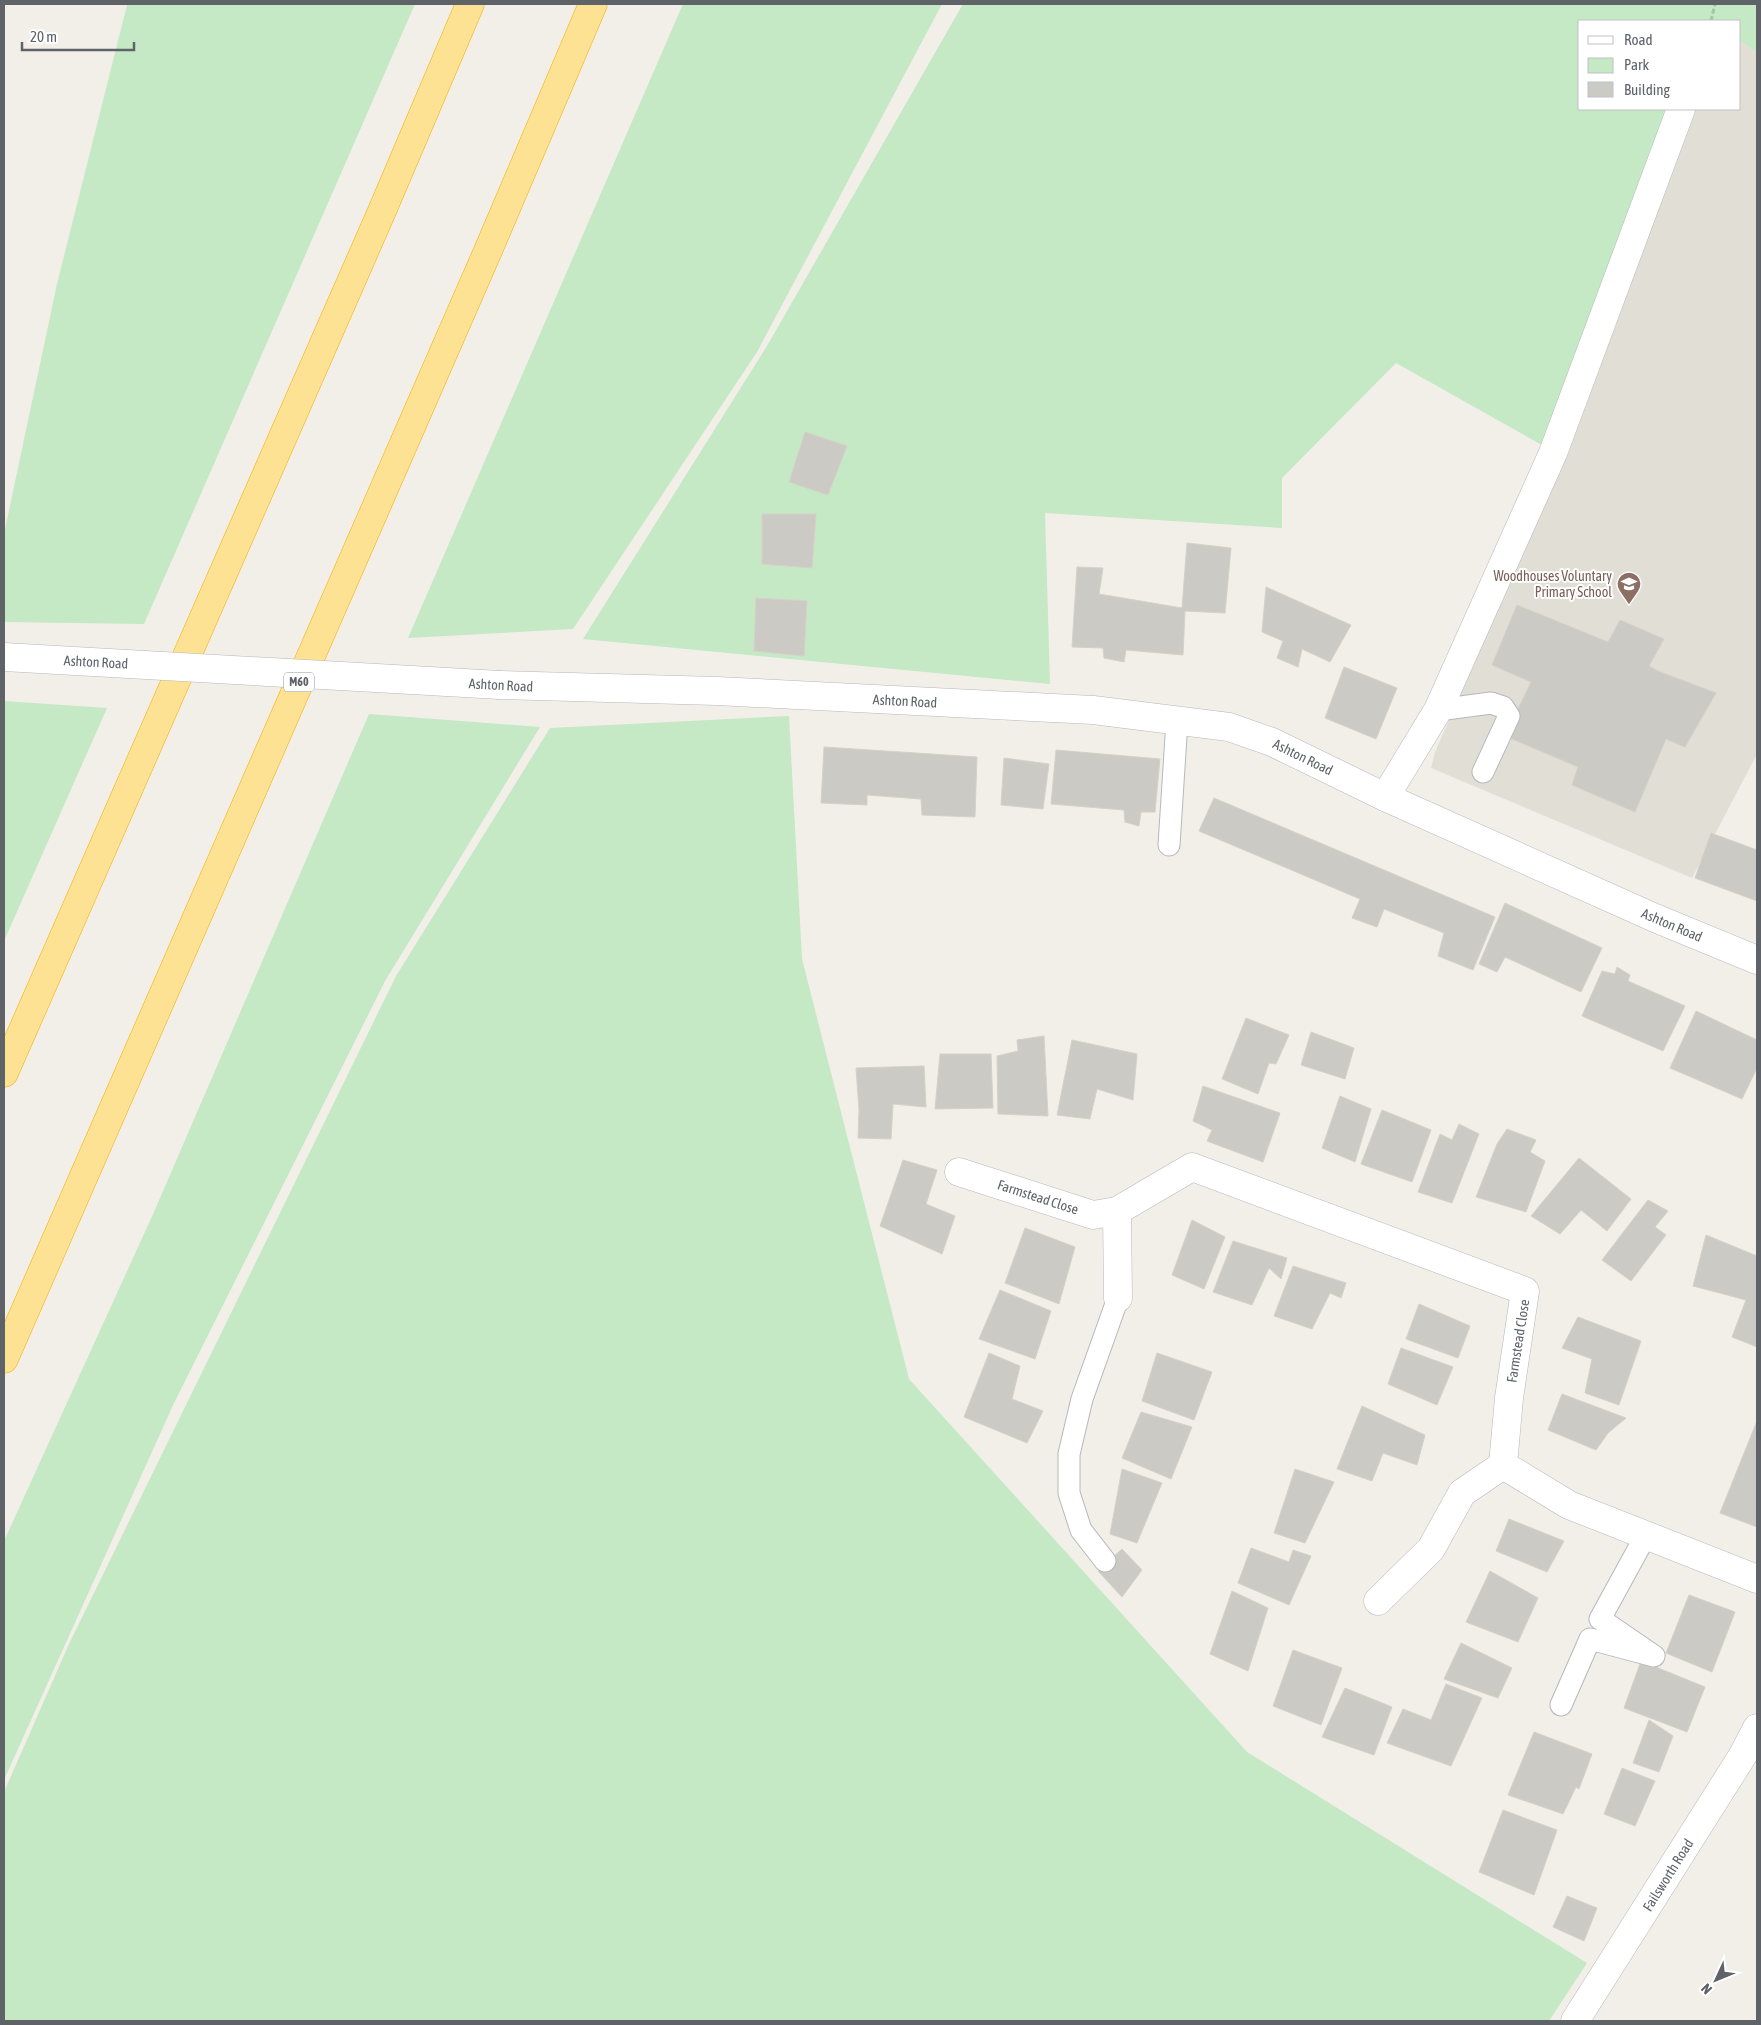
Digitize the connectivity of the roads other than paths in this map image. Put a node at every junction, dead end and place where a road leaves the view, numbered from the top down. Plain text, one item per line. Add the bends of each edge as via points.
1 (470, 4) edge
2 (593, 4) edge
3 (1681, 110) edge
4 (4, 657) edge
5 (1438, 710) junction
6 (1178, 720) junction
7 (1483, 772) dead end
8 (1385, 797) junction
9 (1169, 846) dead end
10 (1757, 960) edge
11 (4, 1073) edge
12 (959, 1172) dead end
13 (1117, 1211) junction
14 (1118, 1298) joint
15 (4, 1359) edge
16 (1503, 1465) junction
17 (1646, 1536) junction
18 (1105, 1561) dead end
19 (1757, 1579) edge
20 (1378, 1601) dead end
21 (1561, 1705) dead end
22 (1757, 1728) edge
23 (1750, 1760) edge
24 (1575, 2021) edge

1 - 11 highway
2 - 15 highway, M60
3 - 5 street via 1553,453
4 - 6 street, Ashton Road, bridge via 500,686 747,692 1093,710
5 - 7 lane via 1491,703 1503,706 1509,716
5 - 8 street
6 - 8 street, Ashton Road via 1229,727 1272,742
6 - 9 lane
8 - 10 street, Ashton Road via 1654,918
12 - 13 street, Farmstead Close via 1093,1215
13 - 14 street
13 - 16 street, Farmstead Close via 1192,1167 1526,1291 1509,1398
14 - 18 lane via 1082,1399 1069,1454 1069,1493 1081,1530
16 - 17 street via 1569,1505
16 - 20 street via 1462,1493 1431,1549
17 - 19 street
17 - 21 lane via 1600,1619 1654,1656 1590,1639
22 - 23 street, Failsworth Road
23 - 24 street, Failsworth Road

